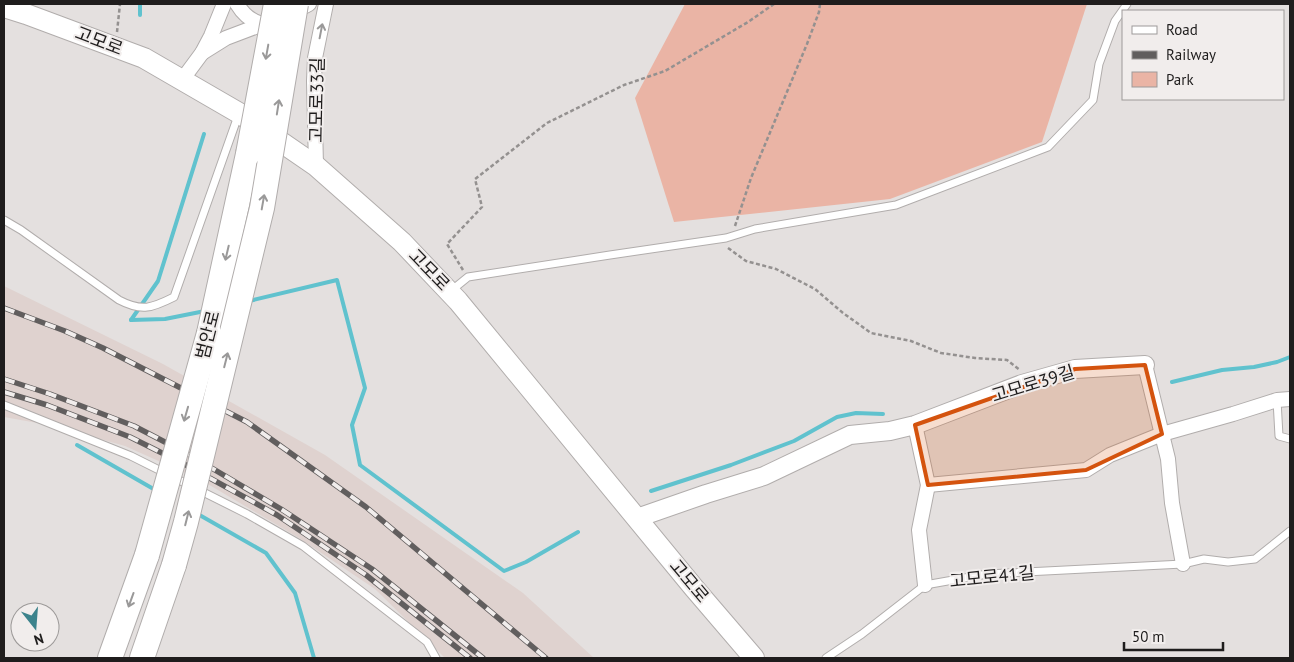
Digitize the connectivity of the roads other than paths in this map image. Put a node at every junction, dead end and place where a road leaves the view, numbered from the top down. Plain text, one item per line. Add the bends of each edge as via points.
1 (224, 4) edge
2 (237, 4) edge
3 (276, 4) edge
4 (296, 4) edge
5 (309, 4) edge
6 (326, 4) edge
7 (4, 7) edge
8 (1122, 11) edge
9 (262, 24) junction
10 (202, 54) junction
11 (182, 80) junction
12 (239, 113) junction
13 (316, 166) junction
14 (4, 220) edge
15 (449, 292) junction
16 (1145, 365) joint
17 (1283, 399) edge
18 (4, 405) edge
19 (915, 425) junction
20 (1162, 434) junction
21 (1290, 439) edge
22 (928, 484) junction
23 (637, 518) junction
24 (1290, 531) edge
25 (1183, 564) junction
26 (925, 585) junction
27 (110, 658) edge
28 (142, 658) edge
29 (436, 658) edge
30 (754, 658) edge
31 (826, 658) edge

1 - 10 street
2 - 9 street via 248,18
3 -> 27 highway, 범안로, bridge via 245,170 209,333 147,555
28 -> 4 highway, 범안로, bridge via 186,522 262,208
5 - 9 street
13 -> 6 street, 고모로33길 via 315,58
7 - 11 main road, 고모로 via 144,58
8 - 15 lane via 1099,64 1093,100 1048,147 896,205 755,229 732,237 468,277
9 - 10 street via 226,38
10 - 11 street
11 - 12 main road, 고모로
12 - 13 main road, 고모로
12 - 14 lane via 174,297 159,304 142,308 118,300
13 - 15 main road, 고모로 via 402,242
15 - 23 main road, 고모로
16 - 19 street, 고모로39길 via 1075,369 1022,384
16 - 20 street, 고모로39길
17 - 20 street
17 - 21 lane via 1279,436
18 - 29 lane via 131,456 303,546 427,642
19 - 22 street
19 - 23 street, 고모로39길 via 850,435 764,476
20 - 22 street via 1086,470
20 - 25 street
22 - 26 street via 919,530
23 - 30 main road, 고모로
24 - 25 lane, 고모로41길 via 1255,560 1228,562 1204,559
25 - 26 lane, 고모로41길 via 988,574
26 - 31 lane, 고모로41길

